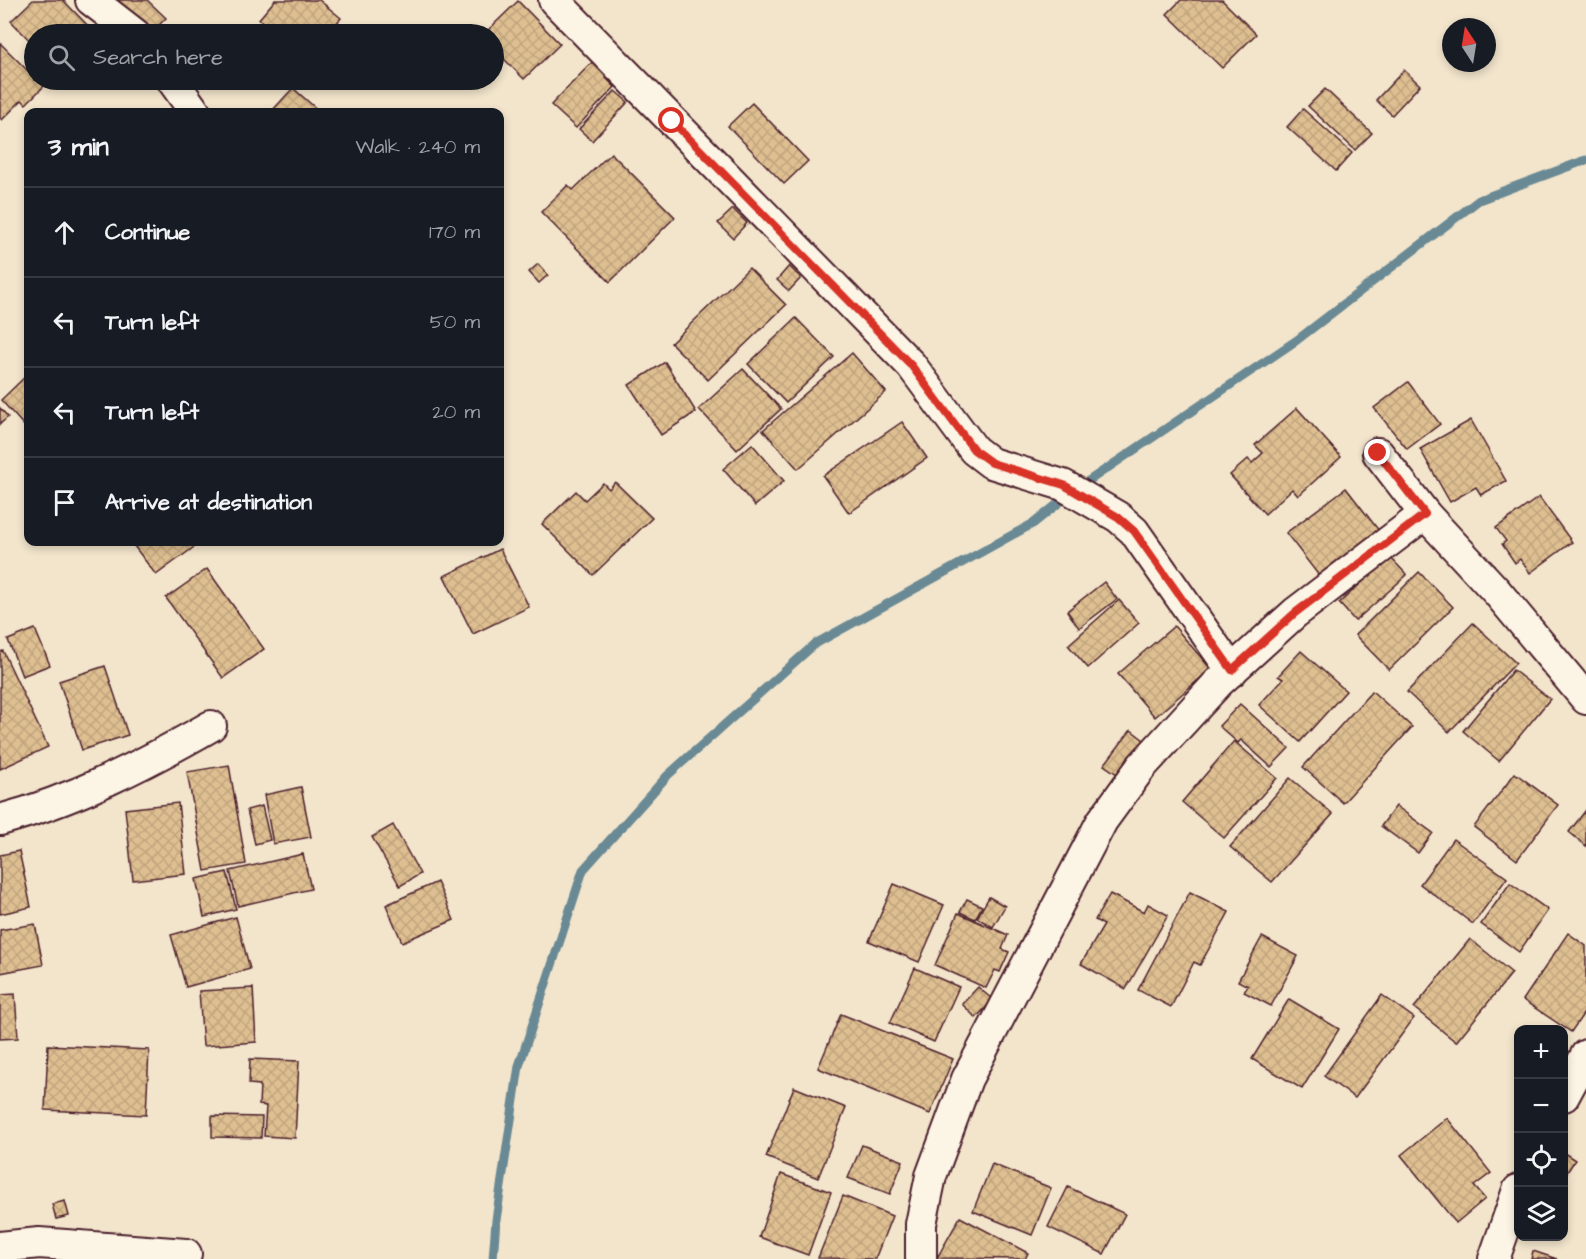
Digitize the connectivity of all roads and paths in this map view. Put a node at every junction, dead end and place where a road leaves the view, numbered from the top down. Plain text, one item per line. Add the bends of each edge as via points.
1 (91, 0) edge
2 (554, 0) edge
3 (122, 24) edge
4 (178, 90) edge
5 (192, 108) edge
6 (1378, 453) dead end
7 (1425, 514) junction
8 (1232, 670) junction
9 (1586, 699) edge
10 (211, 726) dead end
11 (0, 820) edge
12 (1586, 1055) edge
13 (1568, 1087) edge
14 (1514, 1202) edge
15 (0, 1247) edge
16 (186, 1254) dead end
17 (921, 1259) edge
18 (1494, 1259) edge

1 - 3 street
2 - 8 street via 911,365 974,450 992,463 1064,485 1134,531
4 - 5 street
6 - 7 street
7 - 8 street via 1295,613
7 - 9 street via 1497,592
8 - 17 street via 1142,766 1102,821 967,1079 931,1176 921,1224
10 - 11 street via 165,753 42,808
12 - 13 street
14 - 18 street
15 - 16 street via 39,1243

